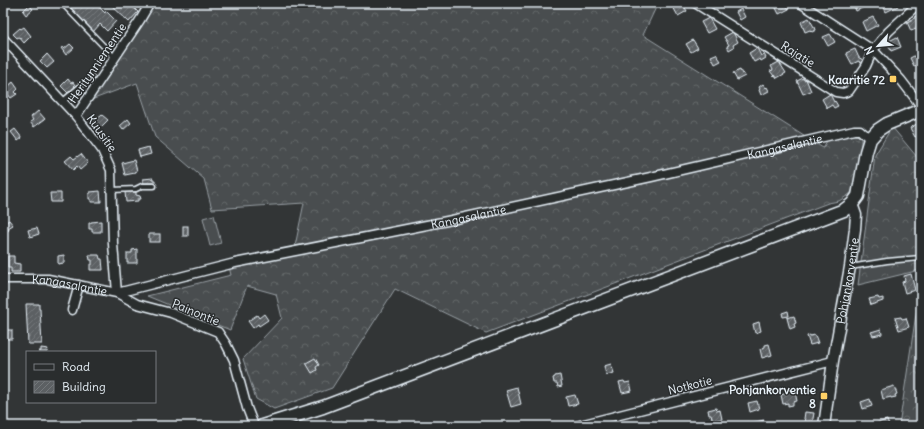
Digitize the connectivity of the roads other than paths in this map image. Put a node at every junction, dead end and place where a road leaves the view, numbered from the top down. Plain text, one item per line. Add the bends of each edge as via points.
1 (63, 3) edge
2 (150, 3) edge
3 (695, 3) edge
4 (800, 3) edge
5 (919, 3) edge
6 (3, 38) edge
7 (873, 50) junction
8 (115, 58) junction
9 (84, 83) dead end
10 (62, 102) junction
11 (921, 106) edge
12 (921, 110) edge
13 (76, 116) junction
14 (870, 139) junction
15 (154, 186) dead end
16 (112, 190) junction
17 (852, 204) junction
18 (920, 258) edge
19 (850, 267) junction
20 (3, 279) edge
21 (79, 285) junction
22 (117, 293) junction
23 (72, 310) dead end
24 (833, 362) junction
25 (254, 426) edge
26 (262, 426) edge
27 (576, 426) edge
28 (824, 426) edge

1 - 8 lane
2 - 8 street, Heritynniementie
3 - 7 street, Rajatie via 836,92 849,91 866,66
4 - 7 street
5 - 7 street
6 - 10 street, Kuusitie
7 - 11 street
8 - 13 street, Heritynniementie
9 - 10 lane
10 - 13 street, Kuusitie
12 - 14 main road via 887,124
13 - 16 street, Kuusitie via 102,150 111,170
14 - 17 main road via 858,196
14 - 22 street, Kangasalantie via 860,130 854,130 651,177 235,263
15 - 16 lane
16 - 22 street, Kuusitie
17 - 19 street, Pohjankorventie via 856,215 856,229
17 - 26 main road via 831,215 323,407
18 - 19 lane
19 - 24 street, Pohjankorventie
20 - 21 street, Kangasalantie via 48,279
21 - 22 street, Kangasalantie
21 - 23 street
22 - 25 street, Painontie via 137,304 171,313 218,332 234,360
24 - 27 street, Notkotie
24 - 28 street, Pohjankorventie

